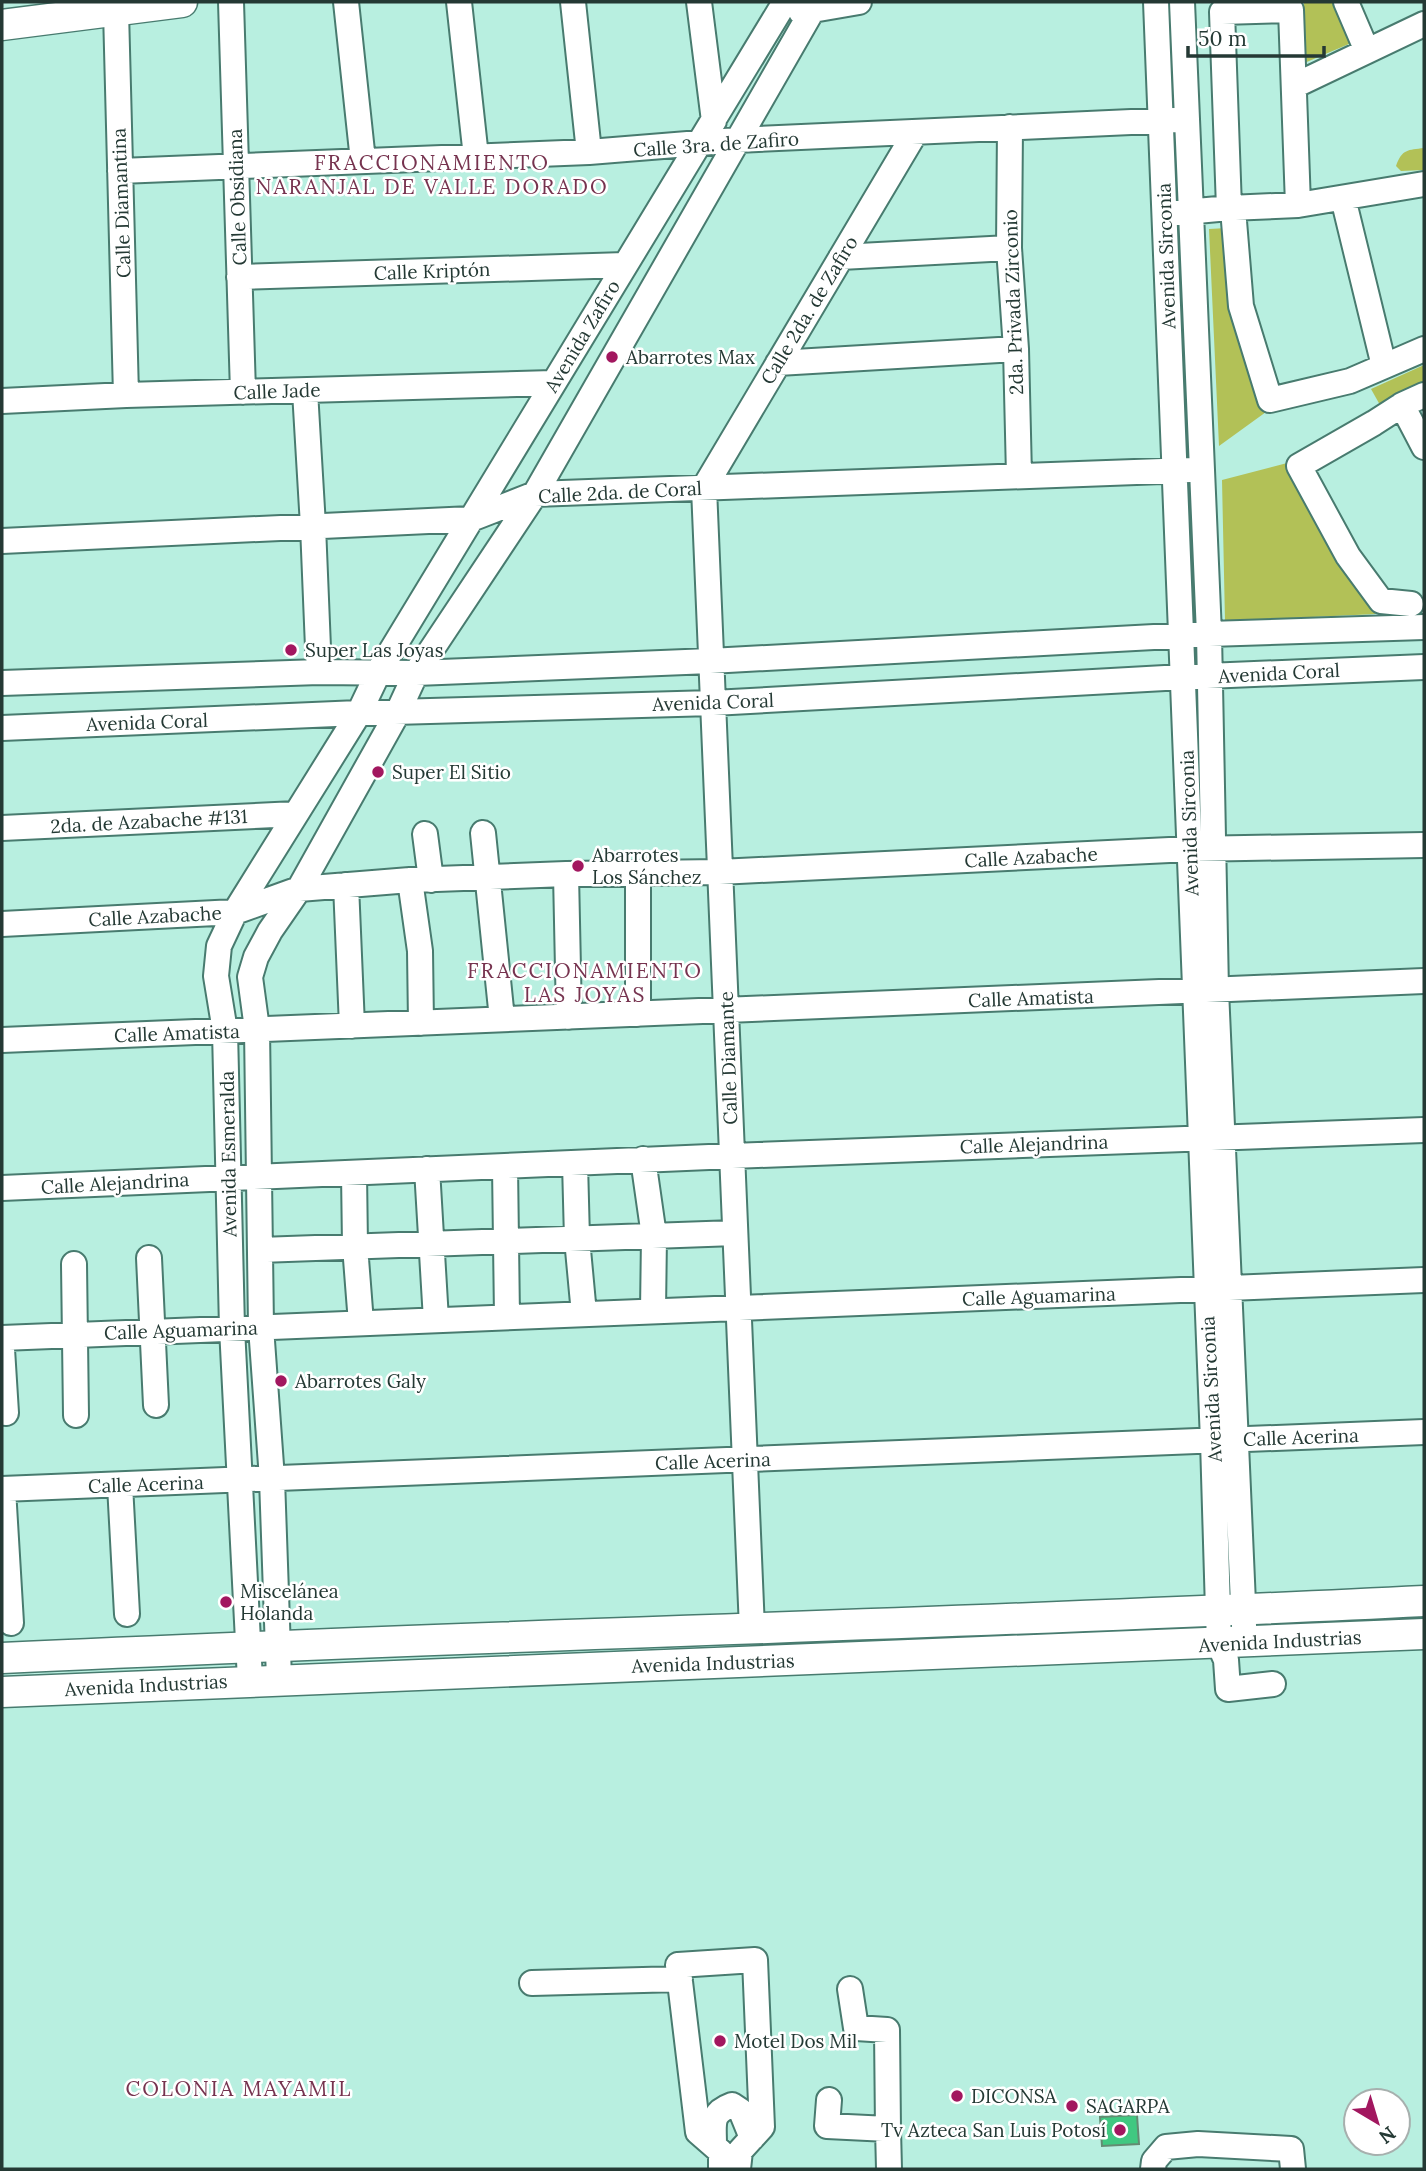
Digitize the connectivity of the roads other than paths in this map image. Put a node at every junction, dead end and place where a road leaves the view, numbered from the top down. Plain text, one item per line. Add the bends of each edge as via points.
1 (182, 2) edge
2 (232, 2) edge
3 (346, 2) edge
4 (459, 2) edge
5 (573, 2) edge
6 (699, 2) edge
7 (859, 2) edge
8 (1156, 2) edge
9 (1182, 2) edge
10 (1346, 2) edge
11 (815, 6) edge
12 (781, 9) edge
13 (116, 11) junction
14 (1424, 24) edge
15 (2, 25) edge
16 (1367, 51) junction
17 (1294, 86) junction
18 (1186, 119) junction
19 (1161, 120) junction
20 (714, 121) junction
21 (1010, 127) junction
22 (915, 133) junction
23 (737, 141) junction
24 (701, 143) junction
25 (589, 152) junction
26 (476, 157) junction
27 (363, 161) junction
28 (236, 166) junction
29 (120, 171) junction
30 (1424, 184) edge
31 (1343, 198) junction
32 (1298, 205) junction
33 (1231, 208) junction
34 (1190, 212) junction
35 (1164, 214) junction
36 (1009, 248) junction
37 (841, 257) junction
38 (625, 265) junction
39 (239, 277) junction
40 (1016, 349) junction
41 (1424, 349) edge
42 (778, 363) junction
43 (1384, 366) junction
44 (553, 383) junction
45 (305, 390) junction
46 (243, 392) junction
47 (126, 395) junction
48 (1413, 400) edge
49 (2, 401) edge
50 (1424, 447) edge
51 (1201, 469) junction
52 (1174, 470) junction
53 (1019, 476) junction
54 (704, 488) junction
55 (535, 494) junction
56 (471, 519) junction
57 (313, 526) junction
58 (2, 541) edge
59 (1418, 600) edge
60 (1424, 627) edge
61 (1398, 628) junction
62 (1209, 634) junction
63 (1180, 636) junction
64 (710, 661) junction
65 (1413, 667) edge
66 (319, 671) junction
67 (379, 671) junction
68 (416, 673) junction
69 (1210, 676) junction
70 (1183, 677) junction
71 (2, 683) edge
72 (713, 703) junction
73 (398, 712) junction
74 (359, 713) junction
75 (2, 728) edge
76 (296, 814) junction
77 (2, 828) edge
78 (483, 833) dead end
79 (425, 834) dead end
80 (1424, 845) edge
81 (1202, 849) junction
82 (719, 872) junction
83 (566, 874) junction
84 (638, 874) junction
85 (489, 878) junction
86 (421, 880) junction
87 (346, 885) junction
88 (299, 889) junction
89 (235, 912) junction
90 (2, 924) edge
91 (1424, 981) edge
92 (1206, 990) junction
93 (726, 1010) junction
94 (638, 1014) junction
95 (569, 1017) junction
96 (502, 1019) junction
97 (421, 1023) junction
98 (352, 1026) junction
99 (257, 1030) junction
100 (225, 1031) junction
101 (2, 1040) edge
102 (1424, 1130) edge
103 (1212, 1139) junction
104 (732, 1156) junction
105 (643, 1160) junction
106 (575, 1163) junction
107 (505, 1166) junction
108 (427, 1169) junction
109 (354, 1173) junction
110 (259, 1177) junction
111 (228, 1178) junction
112 (2, 1188) edge
113 (735, 1233) junction
114 (654, 1236) junction
115 (578, 1239) junction
116 (505, 1241) junction
117 (432, 1244) junction
118 (355, 1246) junction
119 (260, 1250) junction
120 (149, 1258) dead end
121 (74, 1264) dead end
122 (1424, 1280) edge
123 (1217, 1289) junction
124 (738, 1308) junction
125 (653, 1311) junction
126 (584, 1314) junction
127 (507, 1317) junction
128 (436, 1320) junction
129 (361, 1323) junction
130 (261, 1327) junction
131 (232, 1328) junction
132 (152, 1331) junction
133 (74, 1334) junction
134 (2, 1338) edge
135 (2, 1349) edge
136 (156, 1405) dead end
137 (6, 1413) dead end
138 (76, 1415) dead end
139 (1424, 1432) edge
140 (1224, 1441) junction
141 (745, 1460) junction
142 (272, 1479) junction
143 (240, 1480) junction
144 (120, 1485) junction
145 (2, 1489) edge
146 (1424, 1601) edge
147 (1232, 1611) junction
148 (127, 1614) dead end
149 (11, 1623) dead end
150 (752, 1629) junction
151 (1424, 1634) edge
152 (1232, 1642) junction
153 (279, 1645) junction
154 (248, 1646) junction
155 (2, 1658) edge
156 (265, 1680) junction
157 (1272, 1684) dead end
158 (2, 1692) edge
159 (680, 1979) junction
160 (532, 1983) dead end
161 (850, 1989) dead end
162 (829, 2100) dead end
163 (888, 2129) junction
164 (752, 2138) junction
165 (714, 2144) junction
166 (721, 2169) edge
167 (738, 2169) edge
168 (889, 2169) edge
169 (1153, 2169) edge
170 (1293, 2169) edge

1 - 13 main road
2 - 28 street, Calle Obsidiana
3 - 27 street
4 - 26 street
5 - 25 street
6 - 20 street
7 - 11 street
8 - 19 street, Avenida Sirconia
9 - 18 street, Avenida Sirconia
10 - 16 street
11 - 12 street
11 - 23 street, Avenida Zafiro
12 - 20 street, Avenida Zafiro
13 - 15 main road
13 - 29 street, Calle Diamantina
14 - 16 street
16 - 17 street
17 - 32 street
17 - 33 street via 1291,10 1222,12
18 - 19 street, Calle 3ra. de Zafiro
18 - 34 street, Avenida Sirconia
19 - 21 street, Calle 3ra. de Zafiro
19 - 35 street, Avenida Sirconia
20 - 24 street, Avenida Zafiro
21 - 22 street, Calle 3ra. de Zafiro
21 - 36 street, 2da. Privada Zirconio
22 - 23 street, Calle 3ra. de Zafiro
22 - 37 street, Calle 2da. de Zafiro
23 - 24 street, Calle 3ra. de Zafiro
23 - 55 street, Avenida Zafiro
24 - 25 street, Calle 3ra. de Zafiro
24 - 38 street, Avenida Zafiro
25 - 26 street, Calle 3ra. de Zafiro
26 - 27 street, Calle 3ra. de Zafiro
27 - 28 street, Calle 3ra. de Zafiro
28 - 29 street, Calle 3ra. de Zafiro
28 - 39 street, Calle Obsidiana
29 - 47 street, Calle Diamantina
30 - 31 street
31 - 32 street
31 - 43 street
32 - 33 street
33 - 34 street
33 - 43 street via 1241,306 1270,400 1350,381
34 - 35 street
34 - 51 street, Avenida Sirconia
35 - 52 street, Avenida Sirconia
36 - 37 street
36 - 40 street, 2da. Privada Zirconio
37 - 42 street, Calle 2da. de Zafiro
38 - 39 street, Calle Kriptón
38 - 44 street, Avenida Zafiro
39 - 46 street, Calle Obsidiana
40 - 42 street
40 - 53 street, 2da. Privada Zirconio
41 - 43 street
42 - 54 street, Calle 2da. de Zafiro
44 - 45 street, Calle Jade
44 - 56 street, Avenida Zafiro
45 - 46 street, Calle Jade
45 - 57 street
46 - 47 street, Calle Jade
47 - 49 street, Calle Jade
48 - 50 street
48 - 59 street via 1299,466 1348,556 1381,601
51 - 52 street, Calle 2da. de Coral
51 - 62 street, Avenida Sirconia
52 - 53 street, Calle 2da. de Coral
52 - 63 street, Avenida Sirconia
53 - 54 street, Calle 2da. de Coral
54 - 55 street, Calle 2da. de Coral
54 - 64 street, Calle Diamante
55 - 56 street, Calle 2da. de Coral
55 - 68 street, Avenida Zafiro
56 - 57 street, Calle 2da. de Coral
56 - 67 street, Avenida Zafiro
57 - 58 street, Calle 2da. de Coral
57 - 66 street
59 - 61 street via 1399,612
60 - 61 street, Avenida Coral
61 - 62 street, Avenida Coral
61 - 65 street
62 - 63 street, Avenida Coral
62 - 69 street, Avenida Sirconia
63 - 64 street, Avenida Coral
63 - 70 street, Avenida Sirconia
64 - 68 street, Avenida Coral
64 - 72 street, Calle Diamante
65 - 69 street, Avenida Coral
66 - 67 street, Avenida Coral
66 - 71 street, Avenida Coral
67 - 68 street, Avenida Coral
67 - 74 street, Avenida Esmeralda
68 - 73 street, Avenida Esmeralda
69 - 70 street, Avenida Coral
69 - 81 street, Avenida Sirconia
70 - 72 street, Avenida Coral
70 - 81 street, Avenida Sirconia
72 - 73 street, Avenida Coral
72 - 82 street, Calle Diamante
73 - 74 street, Avenida Coral
73 - 88 street, Avenida Esmeralda
74 - 75 street, Avenida Coral
74 - 76 street, Avenida Esmeralda
76 - 77 street, 2da. de Azabache #131
76 - 89 street, Avenida Esmeralda
78 - 85 street
79 - 86 street
80 - 81 street, Calle Azabache
81 - 82 street, Calle Azabache
81 - 92 street, Avenida Sirconia
82 - 84 street, Calle Azabache
82 - 93 street, Calle Diamante
83 - 84 street, Calle Azabache
83 - 85 street, Calle Azabache
83 - 95 street
84 - 94 street
85 - 86 street, Calle Azabache
85 - 96 street
86 - 87 street, Calle Azabache
86 - 97 street
87 - 88 street, Calle Azabache
87 - 98 street
88 - 89 street, Calle Azabache
88 - 99 street, Avenida Esmeralda via 270,931 250,977
89 - 90 street, Calle Azabache
89 - 100 street, Avenida Esmeralda via 219,946 216,976
91 - 92 street, Calle Amatista
92 - 93 street, Calle Amatista
92 - 103 street, Avenida Sirconia
93 - 94 street, Calle Amatista
93 - 104 street, Calle Diamante
94 - 95 street, Calle Amatista
95 - 96 street, Calle Amatista
96 - 97 street, Calle Amatista
97 - 98 street, Calle Amatista
98 - 99 street, Calle Amatista
99 - 100 street, Calle Amatista
99 - 110 street, Avenida Esmeralda
100 - 101 street, Calle Amatista
100 - 111 street, Avenida Esmeralda
102 - 103 street, Calle Alejandrina
103 - 104 street, Calle Alejandrina
103 - 123 street, Avenida Sirconia
104 - 105 street, Calle Alejandrina
104 - 113 street, Calle Diamante
105 - 106 street, Calle Alejandrina
105 - 114 street
106 - 107 street, Calle Alejandrina
106 - 115 street
107 - 108 street, Calle Alejandrina
107 - 116 street
108 - 109 street, Calle Alejandrina
108 - 117 street
109 - 110 street, Calle Alejandrina
109 - 118 street
110 - 111 street, Calle Alejandrina
110 - 119 street, Avenida Esmeralda
111 - 112 street, Calle Alejandrina
111 - 131 street, Avenida Esmeralda
113 - 114 street
113 - 124 street, Calle Diamante
114 - 115 street
114 - 125 street
115 - 116 street
115 - 126 street
116 - 117 street
116 - 127 street
117 - 118 street
117 - 128 street
118 - 119 street
118 - 129 street
119 - 130 street, Avenida Esmeralda
120 - 132 street
121 - 133 street
122 - 123 street, Calle Aguamarina
123 - 124 street, Calle Aguamarina
123 - 140 street, Avenida Sirconia
124 - 125 street, Calle Aguamarina
124 - 141 street, Calle Diamante
125 - 126 street, Calle Aguamarina
126 - 127 street, Calle Aguamarina
127 - 128 street, Calle Aguamarina
128 - 129 street, Calle Aguamarina
129 - 130 street, Calle Aguamarina
130 - 131 street, Calle Aguamarina
130 - 142 street, Avenida Esmeralda
131 - 132 street, Calle Aguamarina
131 - 143 street, Avenida Esmeralda
132 - 133 street, Calle Aguamarina
132 - 136 street
133 - 134 street, Calle Aguamarina
133 - 138 street
135 - 137 street
139 - 140 street, Calle Acerina
140 - 141 street, Calle Acerina
140 - 147 street, Avenida Sirconia
141 - 142 street, Calle Acerina
141 - 150 street, Calle Diamante
142 - 143 street, Calle Acerina
142 - 153 street, Avenida Esmeralda
143 - 144 street, Calle Acerina
143 - 154 street, Avenida Esmeralda
144 - 145 street, Calle Acerina
144 - 148 street
145 - 149 street
146 - 147 main road, Avenida Industrias
147 - 150 main road, Avenida Industrias
147 - 152 street, Avenida Sirconia
150 - 153 main road, Avenida Industrias
151 - 152 main road, Avenida Industrias
152 - 156 main road, Avenida Industrias
152 - 157 street, Avenida Sirconia via 1226,1660 1228,1689
153 - 154 main road, Avenida Industrias
153 - 156 street, Avenida Esmeralda
154 - 155 main road, Avenida Industrias
154 - 156 street, Avenida Esmeralda
156 - 158 main road, Avenida Industrias
159 - 160 street
159 - 164 street via 678,1965 755,1960 762,2127
159 - 165 street via 698,2132
161 - 163 street via 856,2028 887,2030
162 - 163 street via 827,2126
163 - 168 street
164 - 165 street via 741,2111 732,2105 721,2109 713,2120
164 - 167 street via 740,2151
165 - 166 street via 721,2152
169 - 170 street via 1166,2147 1198,2144 1291,2149

